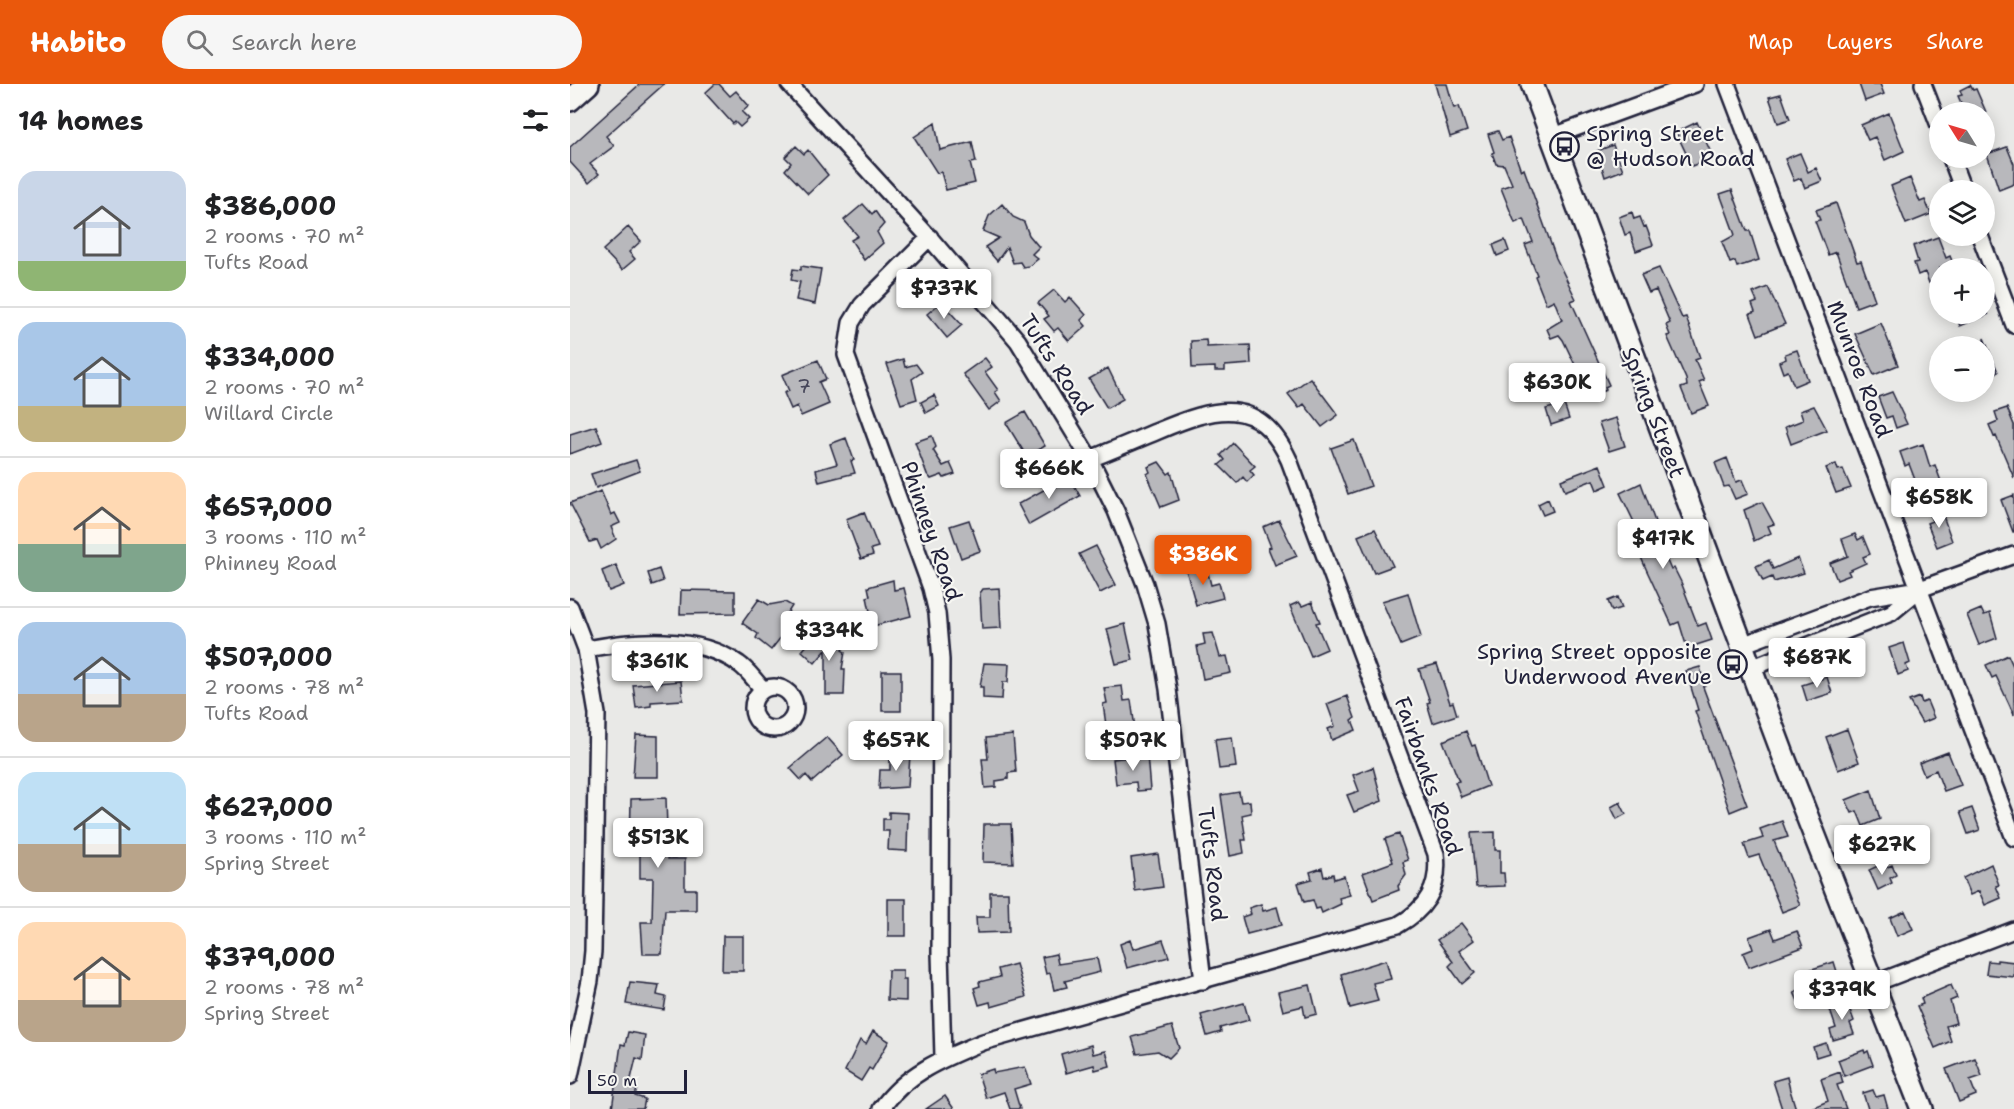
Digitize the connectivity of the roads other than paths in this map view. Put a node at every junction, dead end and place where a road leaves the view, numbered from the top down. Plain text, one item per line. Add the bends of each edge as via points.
1 (588, 84) edge
2 (789, 84) edge
3 (1532, 84) edge
4 (1695, 84) edge
5 (1727, 84) edge
6 (1923, 84) edge
7 (570, 100) edge
8 (1930, 102) edge
9 (1551, 137) junction
10 (930, 237) junction
11 (1984, 246) edge
12 (2014, 325) edge
13 (1090, 459) junction
14 (2014, 555) edge
15 (1920, 589) junction
16 (570, 607) edge
17 (1742, 645) junction
18 (586, 649) junction
19 (1751, 668) junction
20 (762, 688) dead end
21 (2014, 838) edge
22 (2014, 930) edge
23 (1203, 981) junction
24 (1873, 984) junction
25 (574, 1036) edge
26 (943, 1057) junction
27 (570, 1076) edge
28 (881, 1109) edge
29 (1922, 1109) edge

1 - 7 main road
2 - 10 street, Tufts Road
3 - 9 main road, Spring Street
4 - 9 street
5 - 15 street, Munroe Road
6 - 8 street
9 - 17 main road, Spring Street
10 - 13 street, Tufts Road via 1018,341
10 - 26 street, Phinney Road via 862,305 851,323 846,356 899,496 937,613 941,660
11 - 12 street
13 - 23 street, Tufts Road via 1116,511 1157,624
13 - 23 street, Fairbanks Road via 1208,412 1244,412 1272,430 1289,460 1436,854 1438,870 1429,899 1412,917 1365,936
14 - 15 street
15 - 17 street via 1870,597
15 - 19 street via 1891,613
15 - 21 street, Munroe Road
16 - 18 street
17 - 19 main road, Spring Street
18 - 20 street via 661,642 714,650 741,665
18 - 25 street via 597,714 595,913 590,981
19 - 24 main road, Spring Street
22 - 24 street
23 - 26 street, Fairbanks Road via 983,1042
24 - 29 main road, Spring Street
25 - 27 street
26 - 28 street, Fairbanks Road via 901,1087

